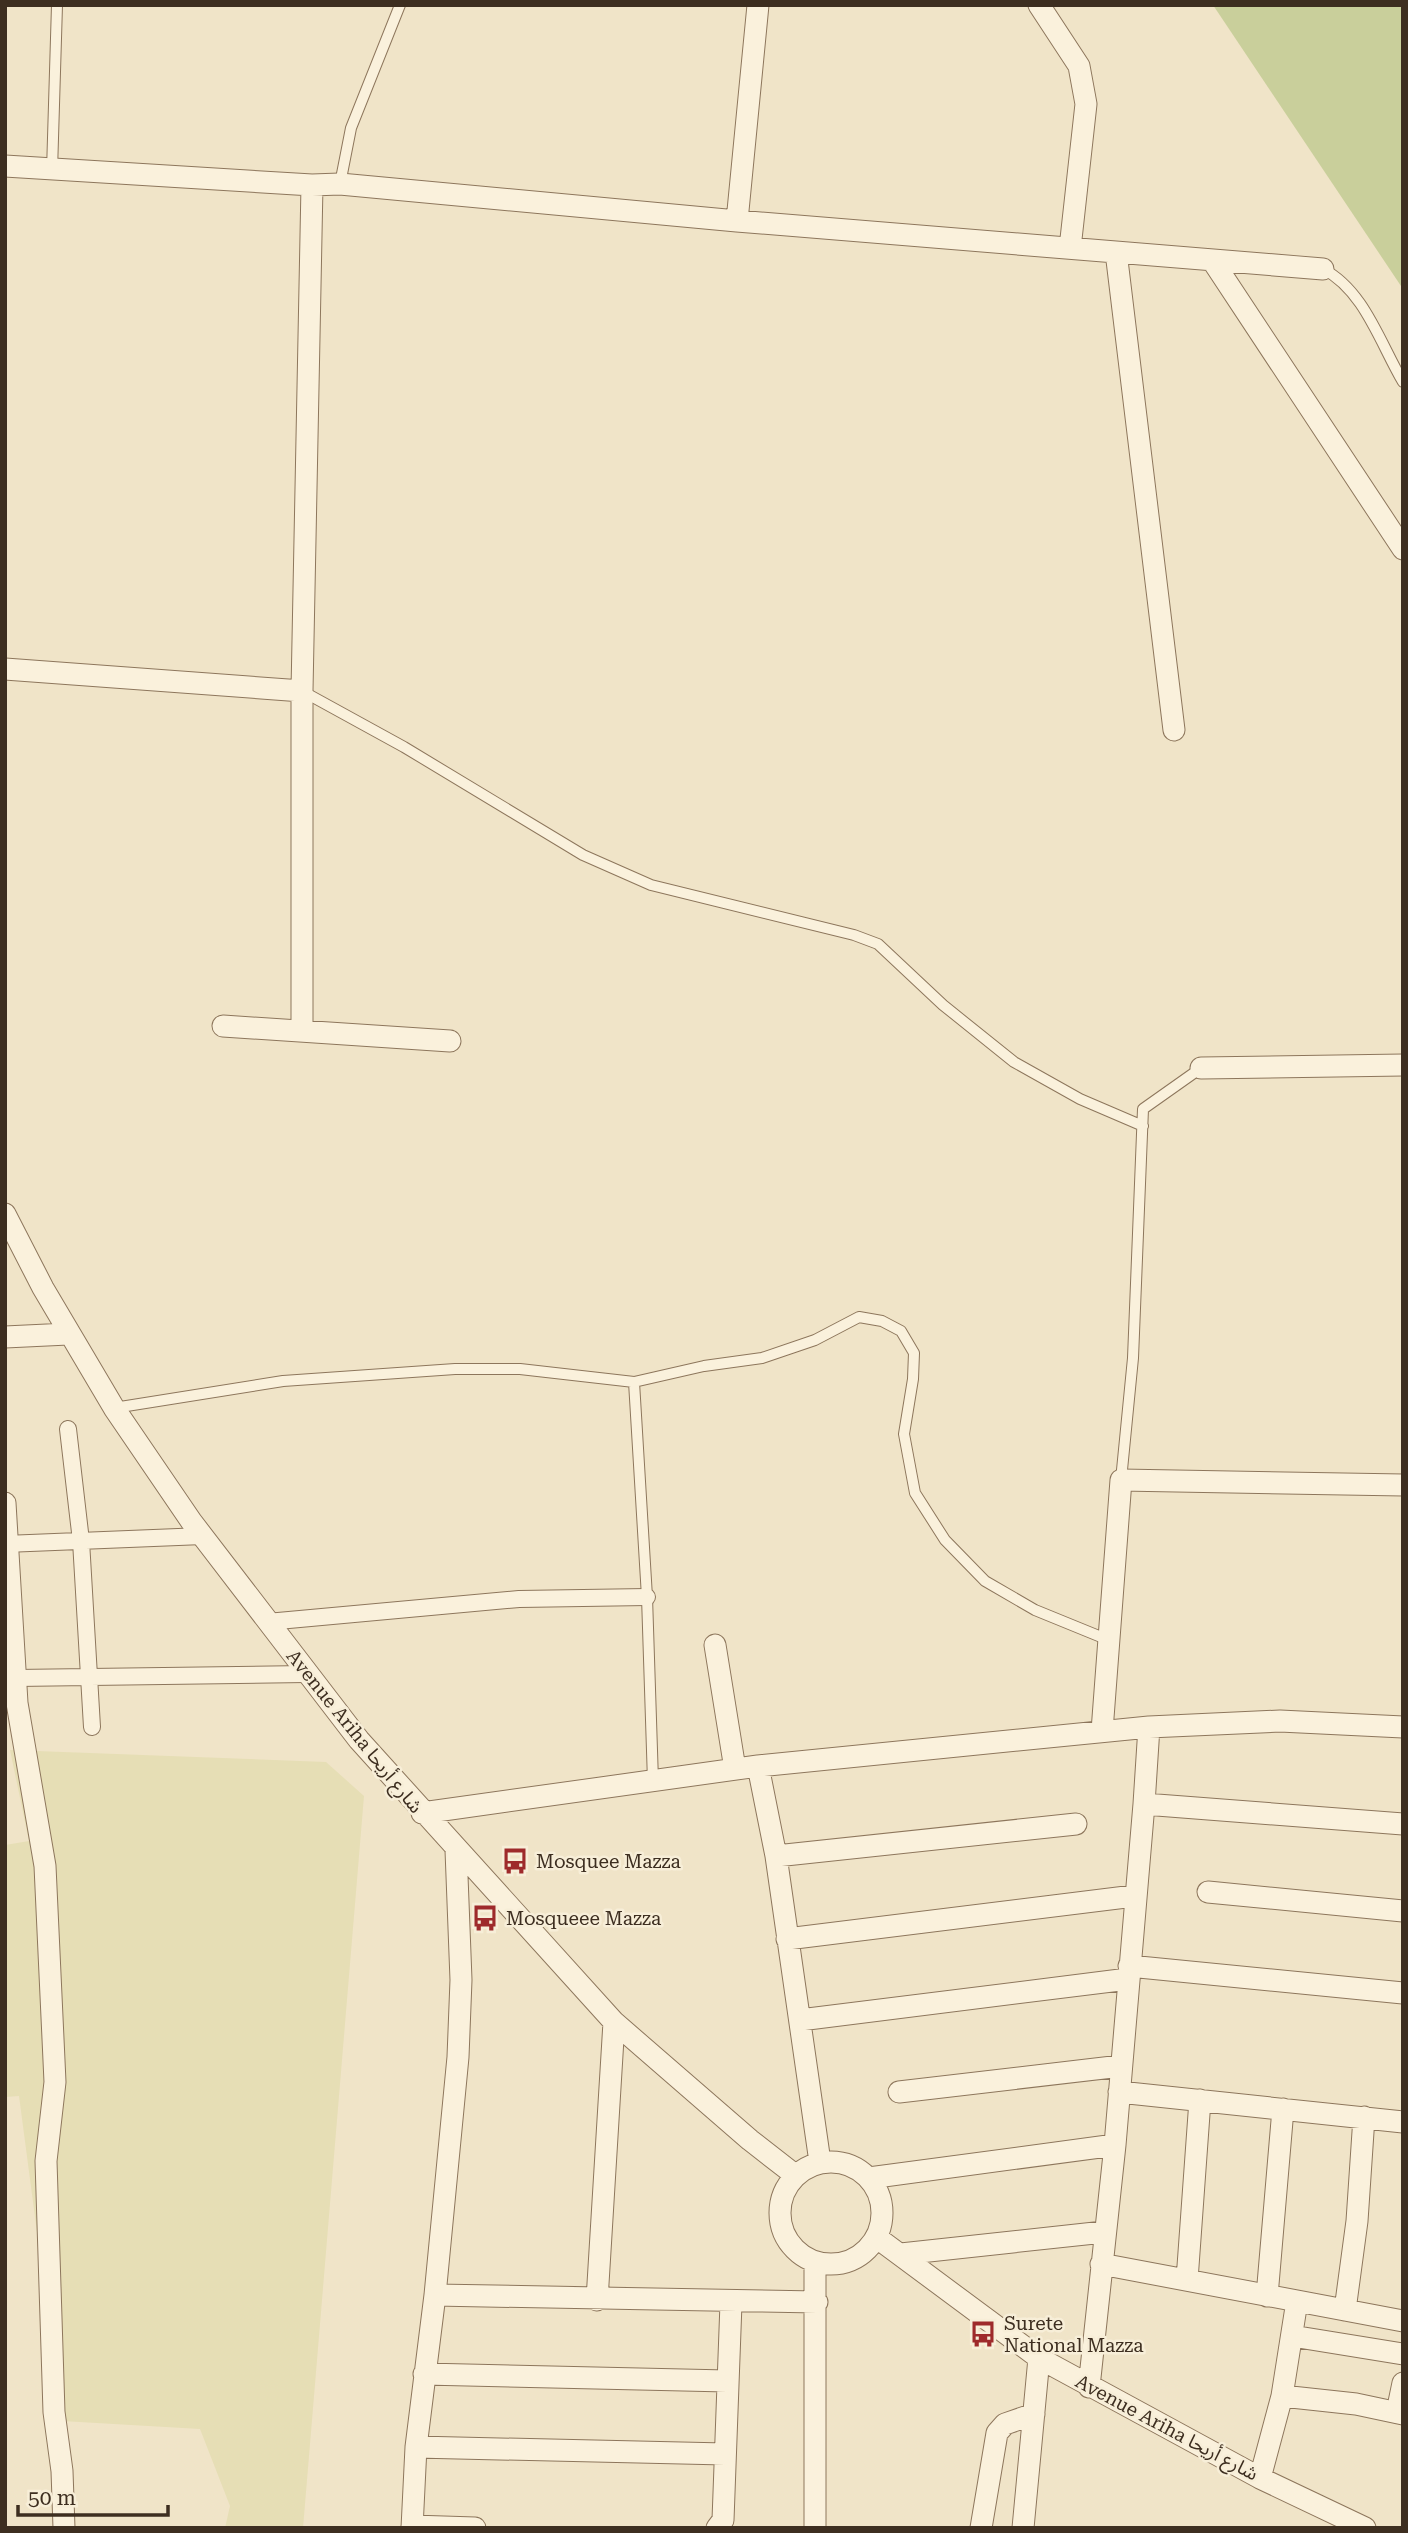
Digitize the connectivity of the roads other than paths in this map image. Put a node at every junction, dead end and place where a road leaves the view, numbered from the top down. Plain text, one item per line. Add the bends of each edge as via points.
1 (57, 5) edge
2 (400, 5) edge
3 (758, 5) edge
4 (1038, 5) edge
5 (5, 166) edge
6 (52, 171) junction
7 (340, 184) junction
8 (312, 185) junction
9 (737, 221) junction
10 (1070, 248) junction
11 (1116, 252) junction
12 (1212, 260) junction
13 (1323, 269) joint
14 (1403, 382) edge
15 (1403, 549) edge
16 (5, 669) edge
17 (302, 691) junction
18 (1174, 730) dead end
19 (223, 1027) dead end
20 (302, 1030) junction
21 (450, 1041) dead end
22 (1403, 1065) edge
23 (1201, 1068) joint
24 (1143, 1126) junction
25 (5, 1214) edge
26 (68, 1334) junction
27 (5, 1337) edge
28 (634, 1382) junction
29 (114, 1408) junction
30 (68, 1429) dead end
31 (1121, 1480) junction
32 (1403, 1485) edge
33 (5, 1503) edge
34 (203, 1536) junction
35 (81, 1541) junction
36 (6, 1544) edge
37 (647, 1597) junction
38 (267, 1622) junction
39 (1111, 1641) junction
40 (715, 1645) dead end
41 (306, 1674) junction
42 (90, 1677) junction
43 (16, 1678) junction
44 (92, 1727) dead end
45 (1149, 1727) junction
46 (1403, 1727) edge
47 (1102, 1731) junction
48 (758, 1766) junction
49 (735, 1769) junction
50 (653, 1781) junction
51 (1144, 1804) junction
52 (422, 1813) junction
53 (1076, 1824) dead end
54 (1403, 1824) edge
55 (456, 1850) junction
56 (776, 1856) junction
57 (1208, 1892) dead end
58 (1134, 1896) junction
59 (1403, 1911) edge
60 (788, 1939) junction
61 (1128, 1972) junction
62 (1403, 1993) edge
63 (800, 2020) junction
64 (614, 2022) junction
65 (1121, 2066) junction
66 (899, 2092) dead end
67 (1119, 2092) junction
68 (1200, 2100) junction
69 (1283, 2109) junction
70 (1364, 2117) junction
71 (1403, 2122) edge
72 (1115, 2145) junction
73 (820, 2162) junction
74 (795, 2175) junction
75 (869, 2178) junction
76 (1104, 2232) junction
77 (876, 2237) junction
78 (901, 2254) junction
79 (816, 2262) junction
80 (1101, 2264) junction
81 (1187, 2280) junction
82 (435, 2295) junction
83 (1268, 2296) junction
84 (597, 2300) junction
85 (1297, 2301) junction
86 (817, 2302) junction
87 (731, 2303) junction
88 (1351, 2311) junction
89 (1403, 2320) edge
90 (1292, 2336) junction
91 (1349, 2345) junction
92 (1403, 2354) edge
93 (1039, 2358) junction
94 (424, 2374) junction
95 (727, 2381) junction
96 (1403, 2383) edge
97 (1089, 2387) junction
98 (1282, 2396) junction
99 (1400, 2413) edge
100 (1034, 2414) junction
101 (416, 2446) junction
102 (725, 2454) junction
103 (1261, 2478) junction
104 (412, 2527) edge
105 (64, 2528) edge
106 (475, 2528) edge
107 (718, 2528) edge
108 (815, 2528) edge
109 (981, 2528) edge
110 (1023, 2528) edge
111 (1364, 2528) edge

1 - 6 lane
2 - 7 lane via 351,128
3 - 9 street
4 - 10 street via 1079,66 1086,103
5 - 6 street
6 - 8 street
7 - 8 street
7 - 9 street
8 - 17 street
9 - 10 street
10 - 11 street
11 - 12 street
11 - 18 street
12 - 13 street
12 - 15 street
13 - 14 lane via 1337,276 1356,298
16 - 17 street
17 - 20 street
17 - 24 lane via 594,860 651,885 878,944 1014,1062 1080,1099
19 - 20 street
20 - 21 street
22 - 23 street
23 - 24 lane via 1146,1105
24 - 31 lane via 1133,1358
25 - 26 street, Avenue Ariha شارع أريحا
26 - 27 street
26 - 29 street, Avenue Ariha شارع أريحا
28 - 29 lane via 520,1369 455,1369 283,1381
28 - 37 lane
28 - 39 lane via 773,1355 859,1317 901,1331 914,1353 904,1434 915,1493 945,1540 985,1581 1035,1610
29 - 34 street, Avenue Ariha شارع أريحا
30 - 35 street
31 - 32 street
31 - 39 street
33 - 36 street
34 - 35 street
34 - 38 street, Avenue Ariha شارع أريحا
35 - 36 street
35 - 42 street
36 - 43 street
37 - 38 street via 519,1599
37 - 50 lane
38 - 41 street, Avenue Ariha شارع أريحا
39 - 47 street
40 - 49 street
41 - 42 street
41 - 52 street, Avenue Ariha شارع أريحا
42 - 43 street
42 - 44 street
43 - 105 street via 46,1866 55,2082 47,2175 54,2412
45 - 46 street via 1324,1721
45 - 47 street
45 - 51 street
47 - 48 street
48 - 49 street
48 - 56 street
49 - 50 street
50 - 52 street
51 - 54 street
51 - 58 street
52 - 55 street, Avenue Ariha شارع أريحا
53 - 56 street
55 - 64 street, Avenue Ariha شارع أريحا
55 - 82 street via 461,1980 458,2057
56 - 60 street
57 - 59 street
58 - 60 street
58 - 61 street
60 - 63 street
61 - 62 street
61 - 63 street
61 - 65 street
63 - 73 street
64 - 74 street, Avenue Ariha شارع أريحا
64 - 84 street
65 - 66 street
65 - 67 street
67 - 68 street
67 - 72 street
68 - 69 street
68 - 81 street
69 - 70 street
69 - 83 street
70 - 71 street
70 - 88 street
72 - 75 street
72 - 76 street
73 - 74 street
73 - 75 street via 838,2161
74 - 79 street via 780,2201 781,2224 790,2245
75 - 77 street via 882,2206
76 - 78 street
76 - 80 street
77 - 78 street, Avenue Ariha شارع أريحا
77 - 79 street via 868,2249 844,2263
78 - 93 street, Avenue Ariha شارع أريحا
79 - 86 street
80 - 81 street
80 - 97 street
81 - 83 street
82 - 84 street
82 - 94 street
83 - 85 street
84 - 87 street
85 - 88 street
85 - 90 street
86 - 87 street
86 - 108 street
87 - 95 street
88 - 89 street
88 - 91 street
90 - 91 street
90 - 98 street
91 - 92 street
93 - 97 street, Avenue Ariha شارع أريحا
93 - 100 street
94 - 95 street
94 - 101 street
95 - 102 street
96 - 99 street
97 - 103 street, Avenue Ariha شارع أريحا
98 - 99 street
98 - 103 street
100 - 109 street via 1005,2424 997,2432
100 - 110 street
101 - 102 street
101 - 104 street
102 - 107 street via 723,2519
103 - 111 street, Avenue Ariha شارع أريحا
104 - 106 street

